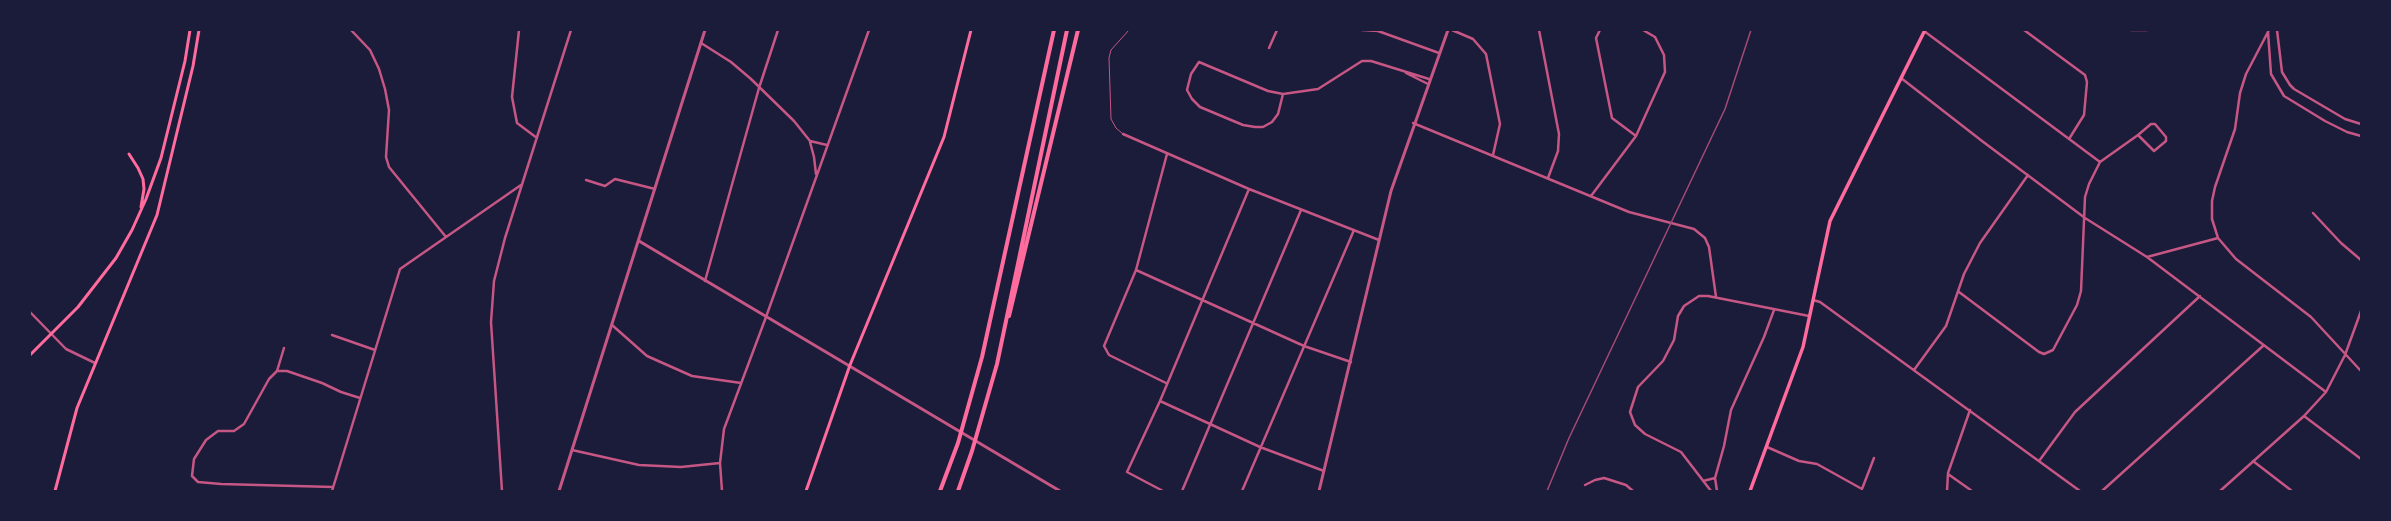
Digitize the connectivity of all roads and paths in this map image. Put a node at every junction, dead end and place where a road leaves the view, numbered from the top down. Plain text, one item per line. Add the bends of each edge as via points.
1 (190, 30) edge
2 (199, 30) edge
3 (351, 30) edge
4 (519, 30) edge
5 (570, 30) edge
6 (705, 30) edge
7 (778, 30) edge
8 (869, 30) edge
9 (971, 30) edge
10 (1054, 30) edge
11 (1067, 30) edge
12 (1078, 30) edge
13 (1129, 30) edge
14 (1277, 30) edge
15 (1362, 30) edge
16 (1448, 30) edge
17 (1452, 30) edge
18 (1539, 30) edge
19 (1600, 30) edge
20 (1642, 30) edge
21 (1925, 30) edge
22 (2024, 30) edge
23 (2131, 30) edge
24 (2147, 30) edge
25 (2277, 30) edge
26 (2268, 31) edge
27 (701, 43) junction
28 (1269, 48) dead end
29 (1439, 53) junction
30 (1405, 73) junction
31 (1900, 78) junction
32 (1429, 79) junction
33 (1428, 84) junction
34 (759, 88) junction
35 (1283, 94) junction
36 (1413, 123) junction
37 (2361, 124) edge
38 (1123, 134) joint
39 (2138, 135) junction
40 (1636, 136) junction
41 (2361, 136) edge
42 (537, 138) junction
43 (2069, 139) junction
44 (810, 142) junction
45 (827, 145) junction
46 (129, 154) dead end
47 (1167, 154) junction
48 (1493, 154) junction
49 (2100, 162) junction
50 (2028, 175) junction
51 (816, 176) junction
52 (1548, 178) junction
53 (586, 180) dead end
54 (521, 184) junction
55 (655, 189) junction
56 (1249, 189) junction
57 (1591, 196) junction
58 (1301, 210) junction
59 (2313, 213) dead end
60 (139, 215) junction
61 (2085, 218) junction
62 (1354, 230) junction
63 (446, 237) junction
64 (2218, 238) junction
65 (1379, 240) junction
66 (639, 241) junction
67 (2147, 257) junction
68 (2361, 260) edge
69 (1136, 270) junction
70 (705, 281) junction
71 (1959, 292) junction
72 (2200, 296) junction
73 (1716, 297) junction
74 (1202, 300) junction
75 (1812, 300) junction
76 (1774, 310) junction
77 (2361, 311) edge
78 (30, 312) edge
79 (1809, 316) junction
80 (766, 317) junction
81 (1253, 323) junction
82 (612, 325) junction
83 (50, 335) junction
84 (332, 336) dead end
85 (2264, 345) junction
86 (1304, 346) junction
87 (284, 348) dead end
88 (375, 350) junction
89 (30, 355) edge
90 (2345, 355) junction
91 (1351, 362) junction
92 (95, 363) junction
93 (996, 364) junction
94 (850, 365) junction
95 (1914, 370) junction
96 (277, 371) junction
97 (2361, 371) edge
98 (741, 383) junction
99 (1166, 383) junction
100 (2326, 392) junction
101 (360, 398) junction
102 (1160, 402) junction
103 (1970, 410) junction
104 (2304, 416) junction
105 (1211, 425) junction
106 (1260, 447) junction
107 (1767, 447) junction
108 (572, 450) junction
109 (1874, 458) dead end
110 (2361, 459) edge
111 (2253, 461) junction
112 (2039, 462) junction
113 (720, 463) junction
114 (1324, 471) junction
115 (1948, 473) junction
116 (1715, 478) junction
117 (1703, 481) junction
118 (1585, 485) dead end
119 (333, 487) junction
120 (1862, 490) edge
121 (54, 491) edge
122 (332, 491) edge
123 (502, 491) edge
124 (559, 491) edge
125 (722, 491) edge
126 (806, 491) edge
127 (940, 491) edge
128 (958, 491) edge
129 (1060, 491) edge
130 (1163, 491) edge
131 (1182, 491) edge
132 (1242, 491) edge
133 (1319, 491) edge
134 (1633, 491) edge
135 (1711, 491) edge
136 (1717, 491) edge
137 (1750, 491) edge
138 (1947, 491) edge
139 (1972, 491) edge
140 (2080, 491) edge
141 (2102, 491) edge
142 (2220, 491) edge
143 (2292, 491) edge

1 - 60 main road via 161,158
2 - 92 main road via 194,63 157,215
3 - 63 street via 370,50 385,89 389,110 386,157 389,167
4 - 42 street via 512,97 517,122
5 - 42 street
6 - 27 street
7 - 34 street
8 - 45 street
9 - 94 main road via 944,137
10 - 127 highway via 982,357 958,443
11 - 93 highway
12 - 93 highway via 1024,262
13 - 38 lane via 1111,50 1109,58 1111,119
14 - 28 street
15 - 29 street via 1378,31
16 - 29 street
17 - 48 street via 1473,39 1486,54 1500,124
18 - 52 street via 1559,134 1558,151
19 - 40 street via 1596,38 1612,118
20 - 40 street via 1655,37 1664,55 1665,72
21 - 31 main road
21 - 43 street
22 - 43 street via 2085,75 2087,82 2084,115
23 - 24 street
25 - 37 street via 2282,72 2290,84 2298,92 2346,119
26 - 41 street via 2272,74 2284,96 2325,121
26 - 64 street via 2246,74 2240,93 2235,129 2215,186 2212,219
27 - 34 street via 730,62
27 - 55 street
29 - 32 street
30 - 32 street
30 - 33 street
30 - 35 street via 1371,61 1362,61 1318,89
31 - 50 street
31 - 75 main road via 1830,221
32 - 33 street
33 - 36 street
34 - 44 street via 794,121
34 - 70 street
35 - 35 street via 1268,91 1199,62 1191,74 1187,90 1200,107 1243,125 1255,127 1263,127 1272,122 1278,114
36 - 48 street
36 - 65 street via 1390,191
38 - 47 street
39 - 39 street via 2151,124 2155,124 2166,137 2166,141 2154,151
39 - 49 street
40 - 57 street
42 - 54 street
43 - 49 street
44 - 45 street
44 - 51 street
45 - 51 street
46 - 60 main road via 141,173 144,184
47 - 56 street
47 - 69 street
48 - 52 street
49 - 61 street via 2085,197
50 - 61 street
50 - 71 street via 1980,243 1964,274
51 - 80 street
52 - 57 street
53 - 55 street via 605,186 615,179
54 - 63 street
54 - 123 street via 494,281 491,322
55 - 66 street
56 - 58 street
56 - 74 street
57 - 73 street via 1629,212 1694,228 1705,238 1709,247
58 - 62 street
58 - 81 street
59 - 68 street
60 - 83 main road via 116,258 78,307
61 - 67 street
61 - 71 street via 2081,291 2077,305 2053,350 2044,354 2040,352
62 - 65 street
62 - 86 street
63 - 88 street via 400,269
64 - 67 street
64 - 90 street via 2236,259 2311,317
65 - 91 street
66 - 70 street
66 - 82 street
67 - 72 street
69 - 74 street
69 - 99 street via 1104,346 1109,355
70 - 80 street
71 - 95 street via 1946,326
72 - 85 street
72 - 112 street via 2075,412
73 - 76 street
73 - 117 street via 1699,296 1684,306 1678,316 1674,340 1669,350 1663,361 1638,387 1630,412 1635,425 1645,434 1681,452
74 - 81 street
74 - 99 street
75 - 79 main road
75 - 95 street via 1820,302
76 - 79 street
76 - 116 street via 1731,410
77 - 90 street
78 - 83 street
79 - 107 main road via 1797,365
80 - 94 street
80 - 98 street
81 - 86 street
81 - 105 street
82 - 98 street via 647,356 692,376
82 - 108 street
83 - 89 main road
83 - 92 street via 71,353
84 - 88 street
85 - 100 street
85 - 141 street
86 - 91 street
86 - 106 street
87 - 96 street
88 - 101 street
90 - 97 street
90 - 100 street
91 - 114 street
92 - 121 main road via 78,408
93 - 128 highway
94 - 126 main road
94 - 129 street
95 - 103 street
96 - 101 street via 287,371 322,382
96 - 119 street via 269,379 240,429 214,434 198,450 191,467 192,476 198,482 221,484
98 - 113 street via 724,429
99 - 102 street
100 - 104 street
101 - 119 street
102 - 105 street
102 - 130 street via 1127,472
103 - 112 street
103 - 115 street
104 - 110 street
104 - 111 street
105 - 106 street
105 - 131 street
106 - 114 street
106 - 132 street
107 - 120 street via 1799,461 1817,464
107 - 137 main road
108 - 113 street via 639,465 681,467
108 - 124 street
109 - 120 street
111 - 142 street
111 - 143 street
112 - 140 street
113 - 125 street
114 - 133 street
115 - 138 street
115 - 139 street
116 - 117 street
116 - 136 street
117 - 135 street
118 - 134 street via 1604,478 1626,485
119 - 122 street

